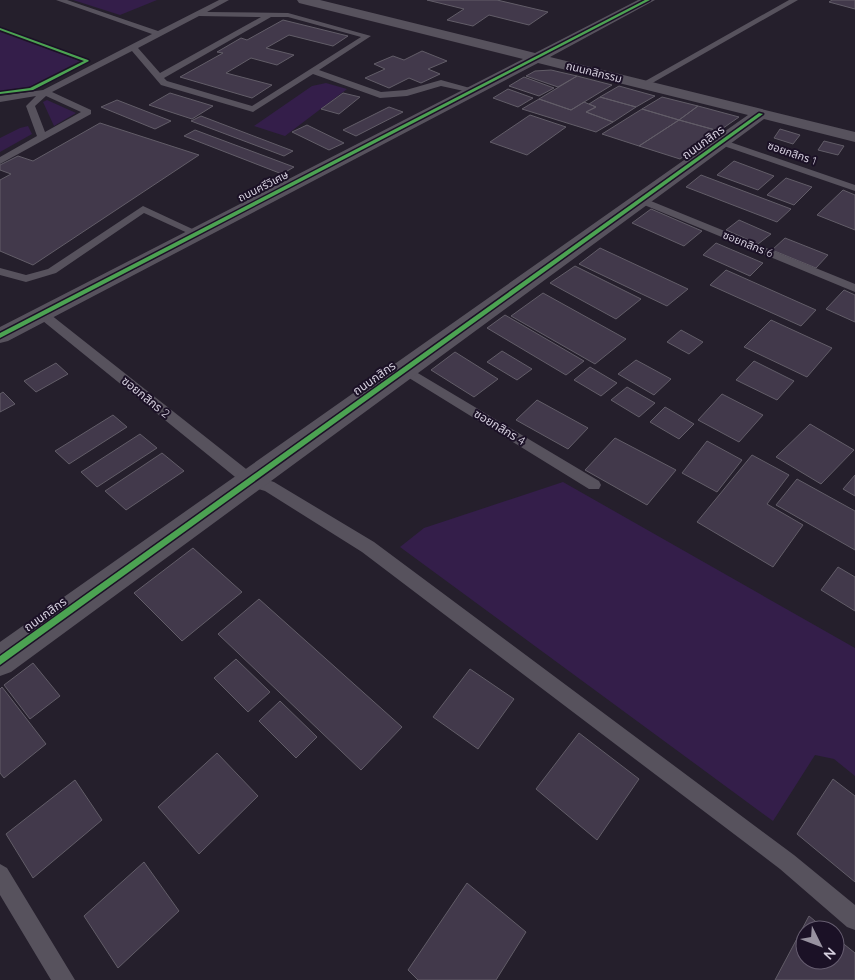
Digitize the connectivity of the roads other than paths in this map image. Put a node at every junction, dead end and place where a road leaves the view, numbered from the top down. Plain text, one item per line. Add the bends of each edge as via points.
1 (60, 0) edge
2 (224, 0) edge
3 (304, 0) edge
4 (355, 0) edge
5 (648, 0) edge
6 (794, 0) edge
7 (338, 8) junction
8 (196, 14) junction
9 (270, 15) junction
10 (159, 34) junction
11 (133, 47) junction
12 (536, 57) junction
13 (313, 71) junction
14 (159, 77) junction
15 (644, 84) junction
16 (474, 90) junction
17 (45, 92) junction
18 (0, 99) edge
19 (761, 114) junction
20 (42, 137) junction
21 (855, 137) edge
22 (721, 142) junction
23 (0, 160) edge
24 (855, 188) edge
25 (641, 200) junction
26 (196, 234) junction
27 (0, 271) edge
28 (855, 288) edge
29 (42, 314) junction
30 (0, 336) edge
31 (406, 370) junction
32 (250, 481) junction
33 (594, 485) dead end
34 (0, 661) edge
35 (0, 874) edge
36 (855, 920) edge
37 (64, 980) edge

1 - 10 lane
2 - 8 lane
3 - 7 street, ถนนกสิกรรม
4 - 7 street
5 - 12 street, ถนนศรีวิเศษ
6 - 15 lane
7 - 12 street, ถนนกสิกรรม
8 - 9 lane
8 - 10 lane
9 - 13 lane via 288,15 367,36
9 - 14 lane
10 - 11 lane
11 - 14 lane
11 - 17 lane
12 - 15 street, ถนนกสิกรรม
12 - 16 street, ถนนศรีวิเศษ
13 - 14 lane via 253,109 164,83
13 - 16 lane via 380,95 407,93 441,83
15 - 19 street, ถนนกสิกรรม
16 - 26 street, ถนนศรีวิเศษ
17 - 18 lane
17 - 20 lane via 30,106
17 - 20 lane via 88,112
19 - 21 street, ถนนกสิกรรม
19 - 22 street, ถนนกสิกร
20 - 23 lane
22 - 24 lane, ซอยกสิกร 1
22 - 25 street, ถนนกสิกร
25 - 28 lane, ซอยกสิกร 6
25 - 31 street, ถนนกสิกร
26 - 27 lane via 143,209 37,278 19,278
26 - 29 street, ถนนศรีวิเศษ
29 - 30 street, ถนนศรีวิเศษ
29 - 32 lane, ซอยกสิกร 2
31 - 32 street, ถนนกสิกร
31 - 33 lane, ซอยกสิกร 4
32 - 34 street, ถนนกสิกร
32 - 36 lane via 269,486 368,547 787,862
35 - 37 lane

